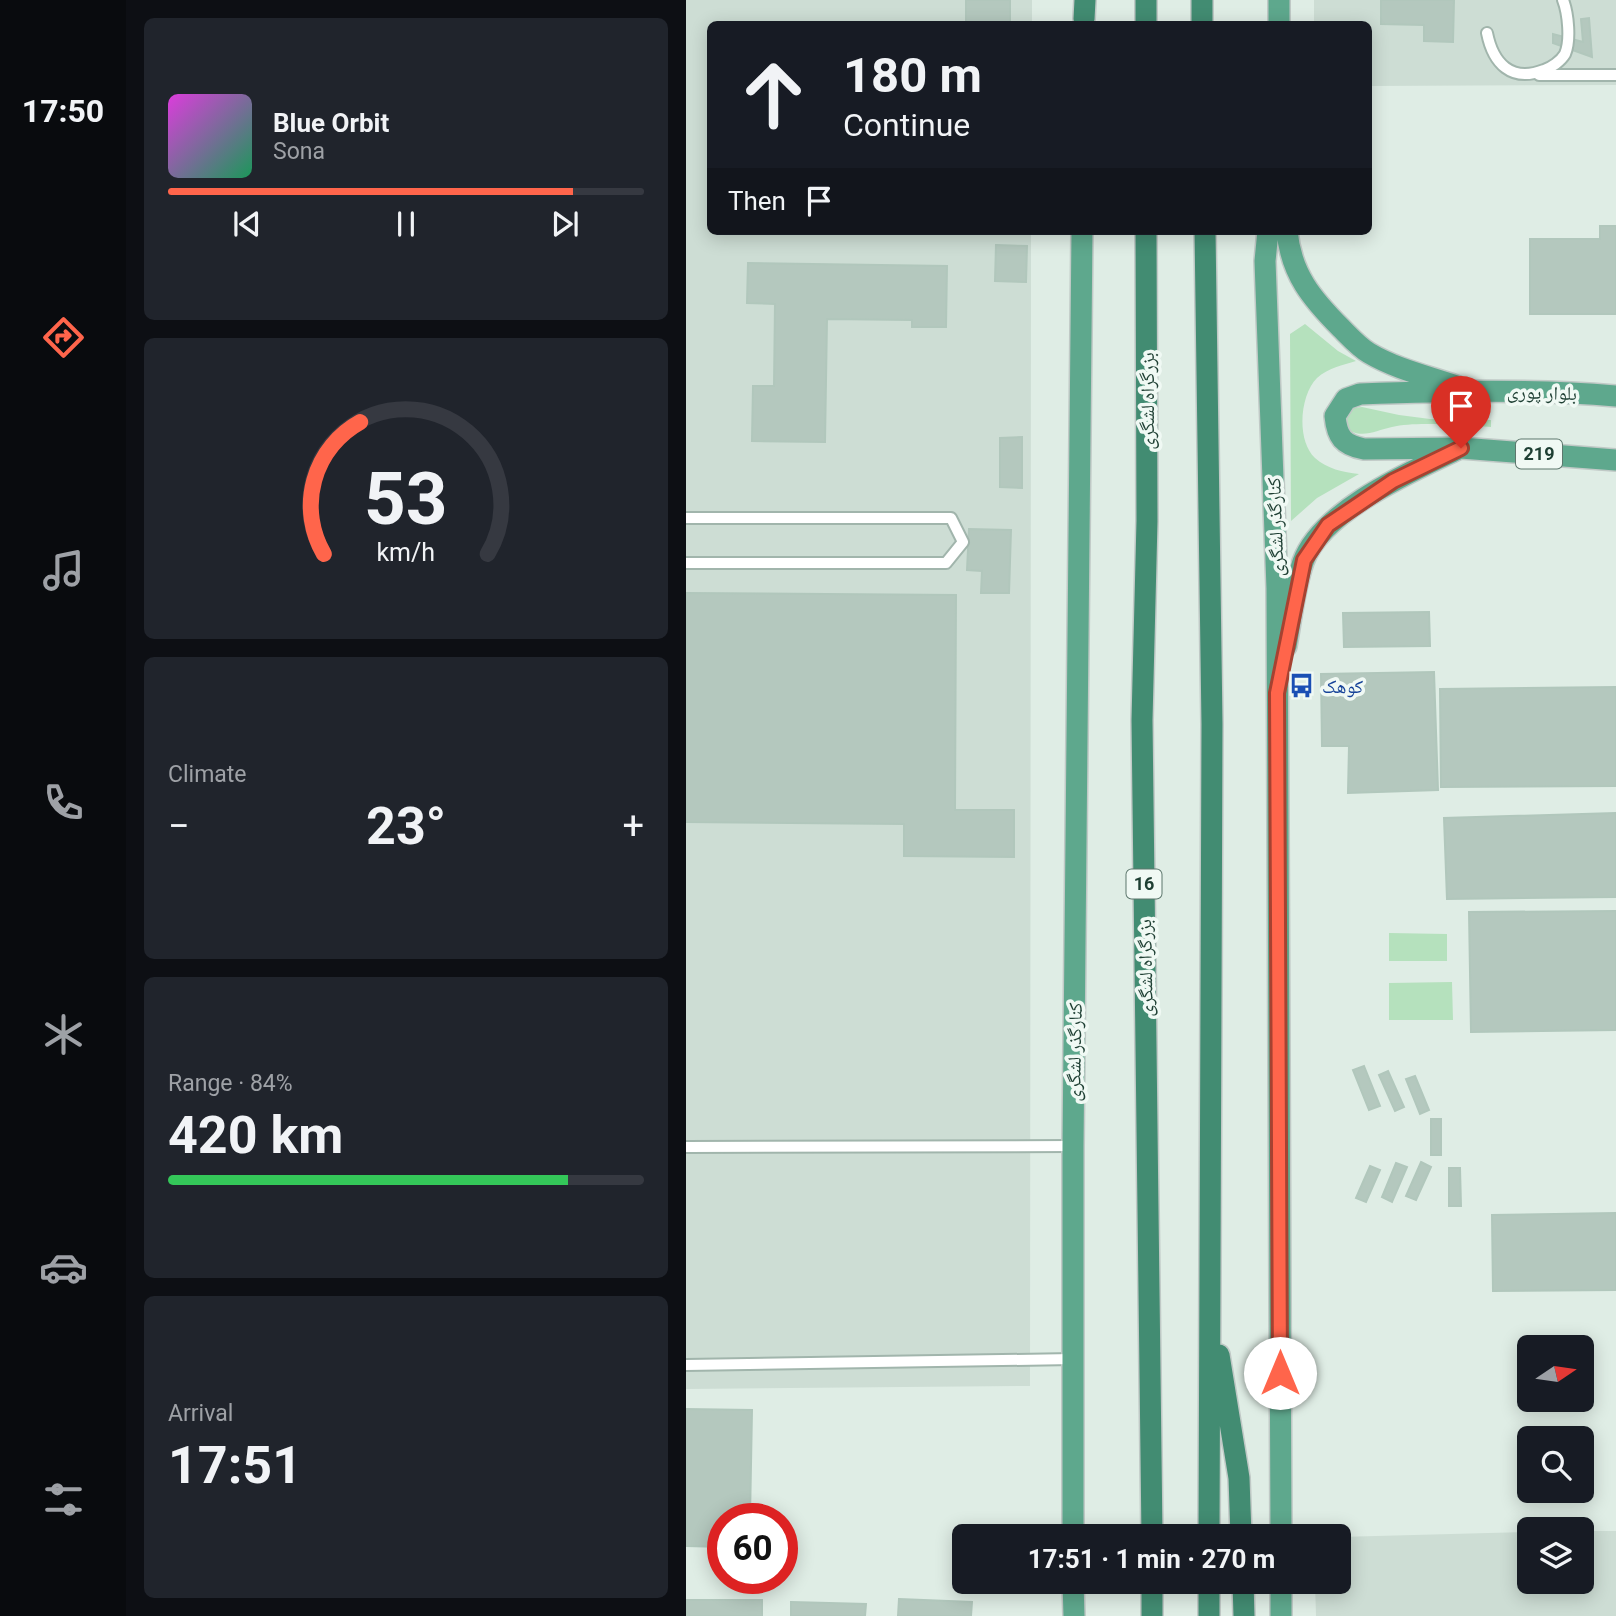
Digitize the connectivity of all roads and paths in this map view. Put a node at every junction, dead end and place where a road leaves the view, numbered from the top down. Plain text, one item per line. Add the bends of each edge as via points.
1 (1146, 0) edge
2 (1202, 0) edge
3 (1279, 0) edge
4 (1563, 0) edge
5 (1146, 21) edge
6 (1202, 21) edge
7 (1279, 21) edge
8 (1487, 33) dead end
9 (1532, 75) junction
10 (1616, 75) edge
11 (1082, 235) edge
12 (1146, 235) edge
13 (1205, 235) edge
14 (1268, 235) edge
15 (1287, 235) edge
16 (1468, 390) junction
17 (1616, 396) edge
18 (1461, 448) junction
19 (1616, 460) edge
20 (686, 518) edge
21 (686, 563) edge
22 (1277, 693) junction
23 (1073, 1146) junction
24 (686, 1147) edge
25 (1209, 1287) junction
26 (1073, 1359) junction
27 (686, 1365) edge
28 (1073, 1524) edge
29 (1152, 1524) edge
30 (1209, 1524) edge
31 (1241, 1524) edge
32 (1281, 1524) edge
33 (1073, 1594) edge
34 (1152, 1594) edge
35 (1209, 1594) edge
36 (1243, 1594) edge
37 (1281, 1594) edge
38 (1073, 1616) edge
39 (1152, 1616) edge
40 (1209, 1616) edge
41 (1244, 1616) edge
42 (1281, 1616) edge

1 - 5 highway
2 - 6 highway
3 - 7 main road
4 - 9 lane via 1568,26 1565,54 1552,67
8 - 9 lane via 1497,61 1514,73
9 - 10 lane
11 - 23 main road, کنارگذر لشگری
12 - 29 highway, بزرگراه لشگری / 16 via 1142,720
13 - 25 highway via 1212,724
14 - 22 main road, کنارگذر لشگری
15 - 16 main road via 1289,251 1306,290 1353,340 1398,367
16 - 17 main road, بلوار پوری
16 - 18 main road via 1360,394 1346,399 1335,416 1339,436 1348,446
18 - 19 main road, 219
18 - 22 main road via 1393,481 1328,525 1304,560
20 - 21 lane via 951,517 963,542 946,563
22 - 32 main road, کنارگذر لشگری
23 - 24 lane
23 - 26 main road, کنارگذر لشگری
25 - 30 highway
25 - 31 highway via 1239,1478
26 - 27 lane
26 - 28 main road, کنارگذر لشگری
33 - 38 main road
34 - 39 highway
35 - 40 highway
36 - 41 highway
37 - 42 main road

